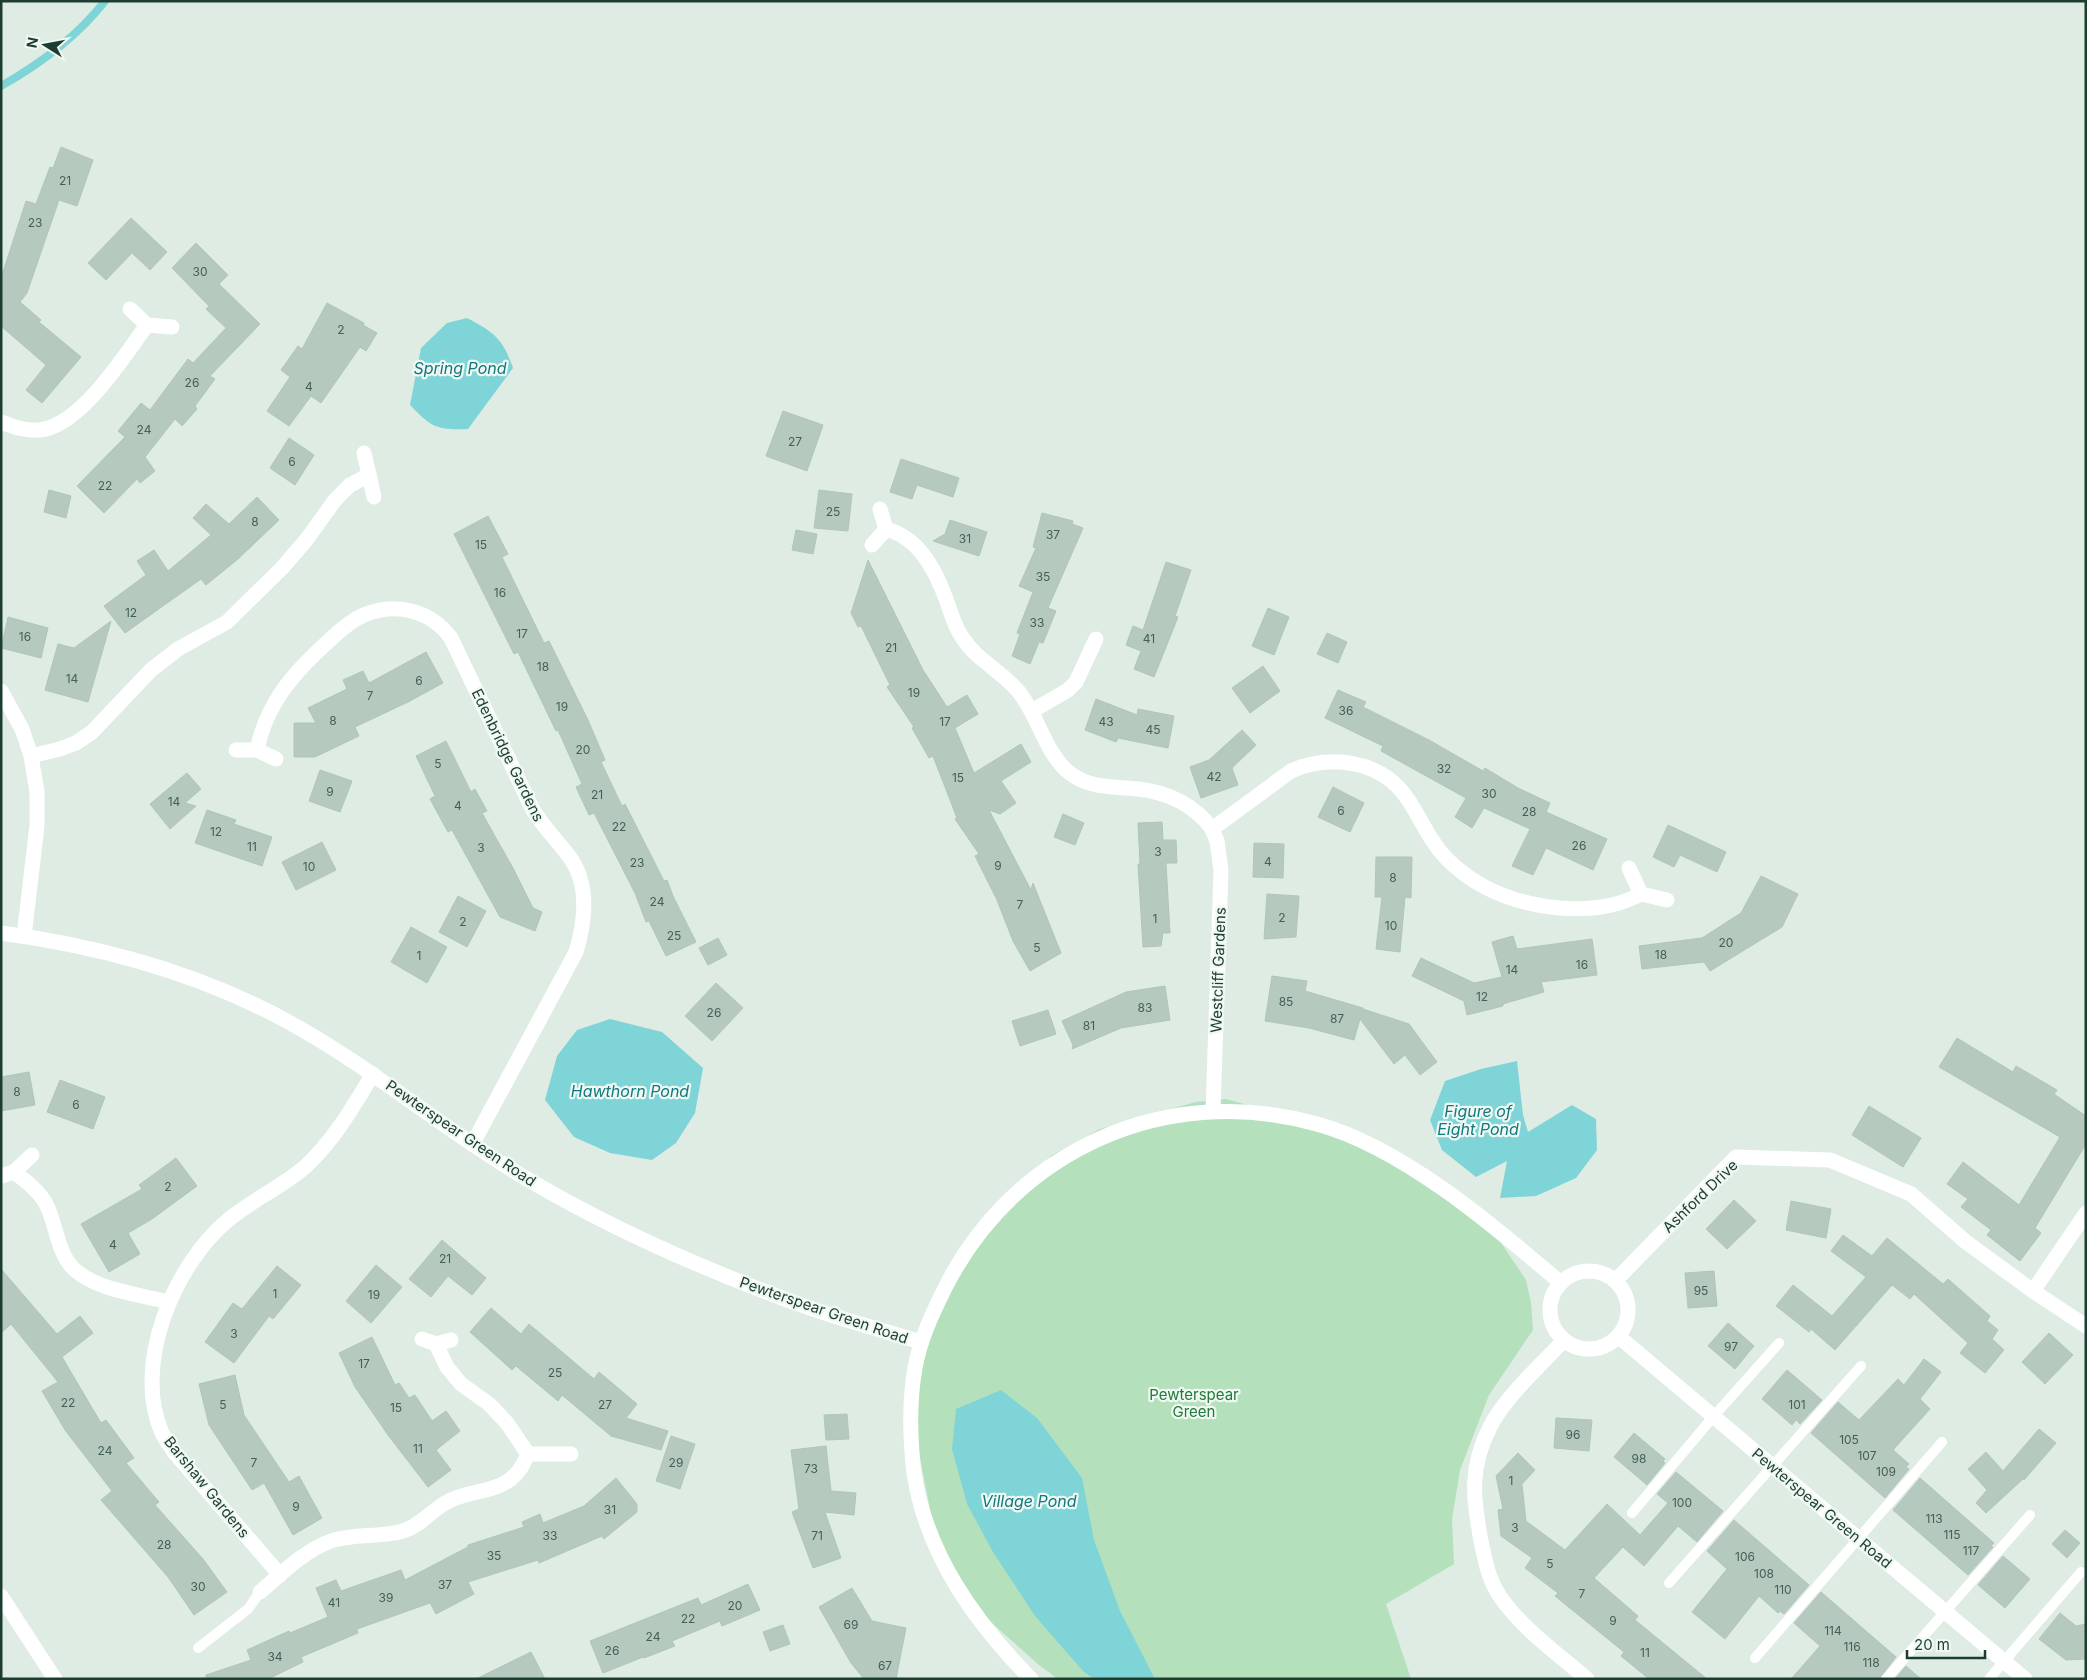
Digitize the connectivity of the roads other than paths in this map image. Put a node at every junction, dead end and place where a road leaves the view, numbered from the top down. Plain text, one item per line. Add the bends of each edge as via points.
1 (130, 309) dead end
2 (147, 325) junction
3 (172, 327) dead end
4 (1, 422) edge
5 (364, 453) dead end
6 (369, 475) junction
7 (374, 497) dead end
8 (880, 509) dead end
9 (886, 529) junction
10 (872, 545) dead end
11 (1096, 639) dead end
12 (1, 691) edge
13 (1032, 711) junction
14 (236, 750) dead end
15 (257, 750) junction
16 (31, 756) junction
17 (276, 759) dead end
18 (1212, 829) junction
19 (1629, 868) dead end
20 (1641, 894) junction
21 (1667, 900) dead end
22 (1, 933) edge
23 (24, 936) junction
24 (373, 1074) junction
25 (1213, 1111) junction
26 (473, 1143) junction
27 (32, 1156) dead end
28 (8, 1174) edge
29 (2086, 1213) edge
30 (1615, 1280) junction
31 (1561, 1283) junction
32 (2033, 1291) junction
33 (168, 1302) junction
34 (2086, 1326) edge
35 (1618, 1336) junction
36 (1564, 1340) junction
37 (437, 1341) dead end
38 (921, 1342) junction
39 (1779, 1343) dead end
40 (1861, 1366) dead end
41 (1713, 1417) junction
42 (1942, 1442) dead end
43 (528, 1454) junction
44 (571, 1454) dead end
45 (1772, 1466) junction
46 (1632, 1513) dead end
47 (2030, 1514) dead end
48 (1859, 1539) junction
49 (2080, 1572) dead end
50 (280, 1575) junction
51 (1669, 1583) dead end
52 (260, 1592) joint
53 (1, 1596) edge
54 (1945, 1611) junction
55 (198, 1648) dead end
56 (1755, 1658) dead end
57 (2004, 1661) junction
58 (55, 1679) edge
59 (1031, 1679) edge
60 (1587, 1679) edge
61 (1886, 1679) edge
62 (1989, 1679) edge
63 (2025, 1679) edge

1 - 2 street
2 - 3 street
2 - 4 street via 110,376 56,426 40,430 21,429
5 - 6 street
6 - 7 street
6 - 16 street via 350,485 335,500 282,568 226,622 178,649 151,670 92,732 60,749
8 - 9 street
9 - 10 street
9 - 13 street, Westcliff Gardens via 904,536 919,551 938,580 969,648 1005,677
11 - 13 street via 1076,682
12 - 16 street via 22,729
13 - 18 street, Westcliff Gardens via 1058,762 1080,780 1105,788 1166,794 1193,809
14 - 15 street
15 - 17 street
15 - 26 street, Edenbridge Gardens via 271,710 288,683 332,638 365,615 399,608 417,612 442,626 451,638 533,810 571,860 580,876 584,896 581,935 576,952
16 - 23 street via 37,792 37,826
18 - 20 street via 1291,771 1318,762 1343,762 1366,767 1398,787 1446,858 1471,879 1501,895 1535,905 1583,908 1612,906
18 - 25 street, Westcliff Gardens via 1220,855
19 - 20 street
20 - 21 street
22 - 23 street, Pewterspear Green Road
23 - 24 street, Pewterspear Green Road via 123,956 243,998 301,1029
24 - 26 street, Pewterspear Green Road
24 - 33 street, Barshaw Gardens via 339,1129 305,1166 253,1201 208,1239 180,1278
25 - 31 street, Pewterspear Green Road via 1264,1114 1318,1124 1381,1151 1458,1201
25 - 38 street, Pewterspear Green Road via 1165,1117 1111,1133 1039,1173 1000,1209 969,1247 937,1304
26 - 38 street, Pewterspear Green Road via 520,1175 574,1205 709,1269 807,1307
27 - 28 street
28 - 33 street via 36,1190 46,1203 65,1257 75,1270 104,1286
29 - 32 street
30 - 31 street via 1606,1274 1588,1271 1570,1275
30 - 32 street, Ashford Drive via 1736,1157 1830,1160 1911,1194 1966,1242
30 - 35 street via 1628,1304 1628,1316
31 - 36 street via 1553,1293 1550,1306 1551,1319
32 - 34 street, Ashford Drive
33 - 50 street, Barshaw Gardens via 152,1375 162,1434
35 - 36 street via 1608,1344 1584,1349
35 - 41 street, Pewterspear Green Road
36 - 60 street via 1502,1408 1491,1426 1481,1448 1474,1495 1487,1571 1499,1595 1529,1630
37 - 43 street via 447,1367 461,1384 489,1404 507,1423
38 - 59 street, Pewterspear Green Road via 915,1368 911,1422 915,1476 922,1510 933,1542 971,1609
39 - 41 lane
40 - 45 lane
41 - 45 street, Pewterspear Green Road
41 - 46 lane
42 - 48 lane
43 - 44 street
43 - 50 street via 508,1482 448,1501 405,1530 332,1541 316,1548
45 - 48 street, Pewterspear Green Road
45 - 51 lane
47 - 54 lane
48 - 54 street, Pewterspear Green Road
48 - 56 lane
49 - 57 lane
50 - 52 street
52 - 55 lane via 248,1609
53 - 58 street
54 - 57 street, Pewterspear Green Road
54 - 61 lane
57 - 62 lane
57 - 63 street, Pewterspear Green Road

